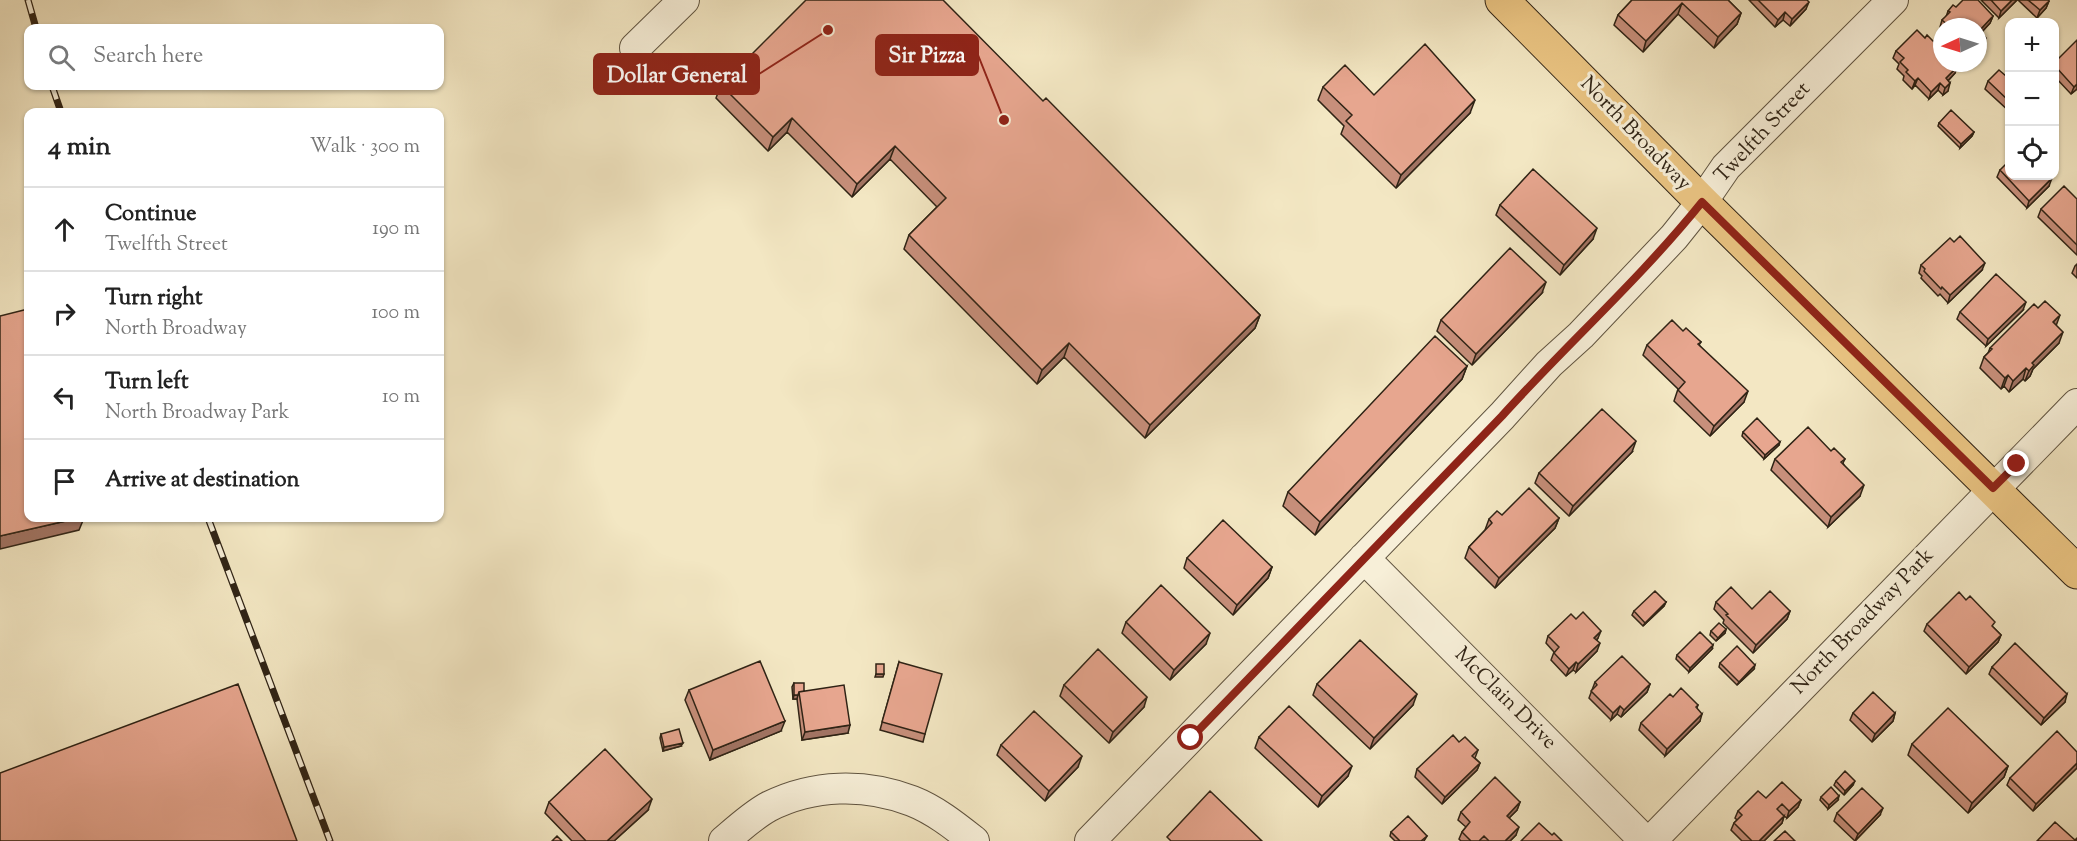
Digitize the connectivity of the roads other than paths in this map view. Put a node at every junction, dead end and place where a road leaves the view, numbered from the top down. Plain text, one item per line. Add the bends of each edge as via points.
1 (684, 0) edge
2 (1502, 0) edge
3 (1893, 0) edge
4 (635, 48) dead end
5 (1702, 202) junction
6 (2077, 404) edge
7 (1993, 488) junction
8 (1364, 558) junction
9 (2077, 572) edge
10 (724, 841) edge
11 (974, 841) edge
12 (1090, 841) edge
13 (1646, 841) edge
14 (1651, 841) edge

1 - 4 street
2 - 5 main road, North Broadway
3 - 5 street, Twelfth Street via 1726,167
5 - 7 main road, North Broadway
5 - 8 street, Twelfth Street via 1581,335 1549,363
6 - 7 street, North Broadway Park
7 - 9 main road, North Broadway
7 - 14 street, North Broadway Park
8 - 12 street, Twelfth Street
8 - 13 street, McClain Drive
10 - 11 street via 767,808 794,796 850,788 914,801

